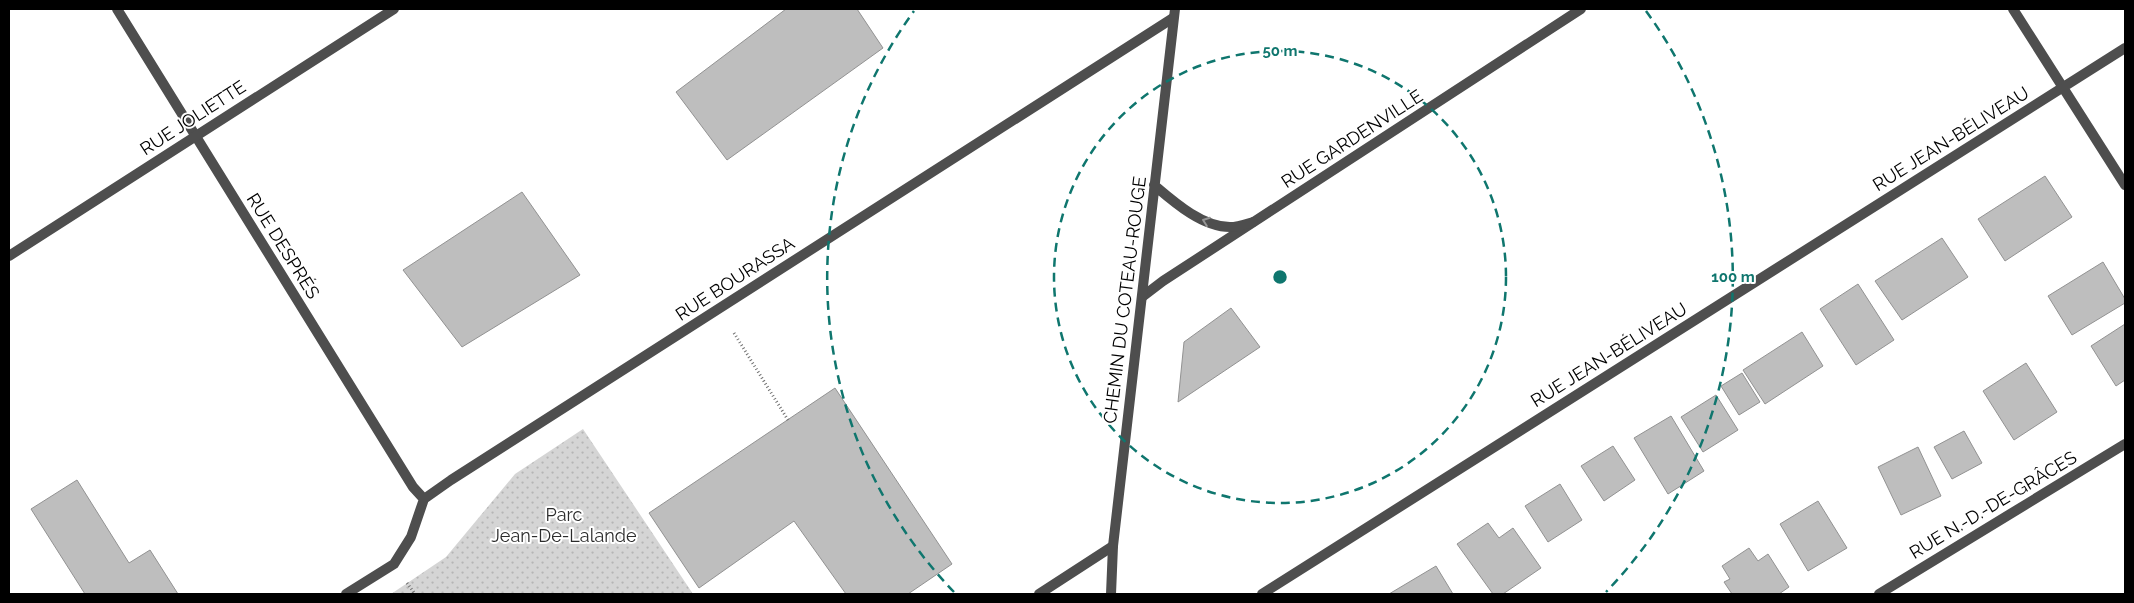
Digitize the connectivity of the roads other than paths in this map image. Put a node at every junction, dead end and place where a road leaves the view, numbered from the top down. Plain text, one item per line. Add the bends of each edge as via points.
1 (117, 9) edge
2 (394, 9) edge
3 (1581, 9) edge
4 (2013, 9) edge
5 (1174, 14) edge
6 (2125, 48) edge
7 (2063, 87) junction
8 (196, 136) junction
9 (1154, 185) junction
10 (2125, 185) edge
11 (1253, 222) junction
12 (9, 256) edge
13 (1142, 297) junction
14 (2125, 444) edge
15 (424, 499) junction
16 (1113, 546) junction
17 (346, 594) edge
18 (1039, 594) edge
19 (1110, 594) edge
20 (1262, 594) edge
21 (1878, 594) edge

1 - 8 street, RUE DESPRÉS
2 - 8 street, RUE JOLIETTE
3 - 11 street, RUE GARDENVILLE
4 - 7 street
5 - 9 street, CHEMIN DU COTEAU-ROUGE
5 - 15 street, RUE BOURASSA
6 - 7 street, RUE JEAN-BÉLIVEAU
7 - 10 street
7 - 20 street, RUE JEAN-BÉLIVEAU
8 - 12 street, RUE JOLIETTE
8 - 15 street, RUE DESPRÉS via 413,487
11 -> 9 street via 1230,227 1204,221
9 - 13 street, CHEMIN DU COTEAU-ROUGE
11 - 13 street, RUE GARDENVILLE
13 - 16 street, CHEMIN DU COTEAU-ROUGE
14 - 21 street, RUE N.-D.-DE-GRÂCES
15 - 17 street via 411,537 394,564
16 - 18 street
16 - 19 street, CHEMIN DU COTEAU-ROUGE

